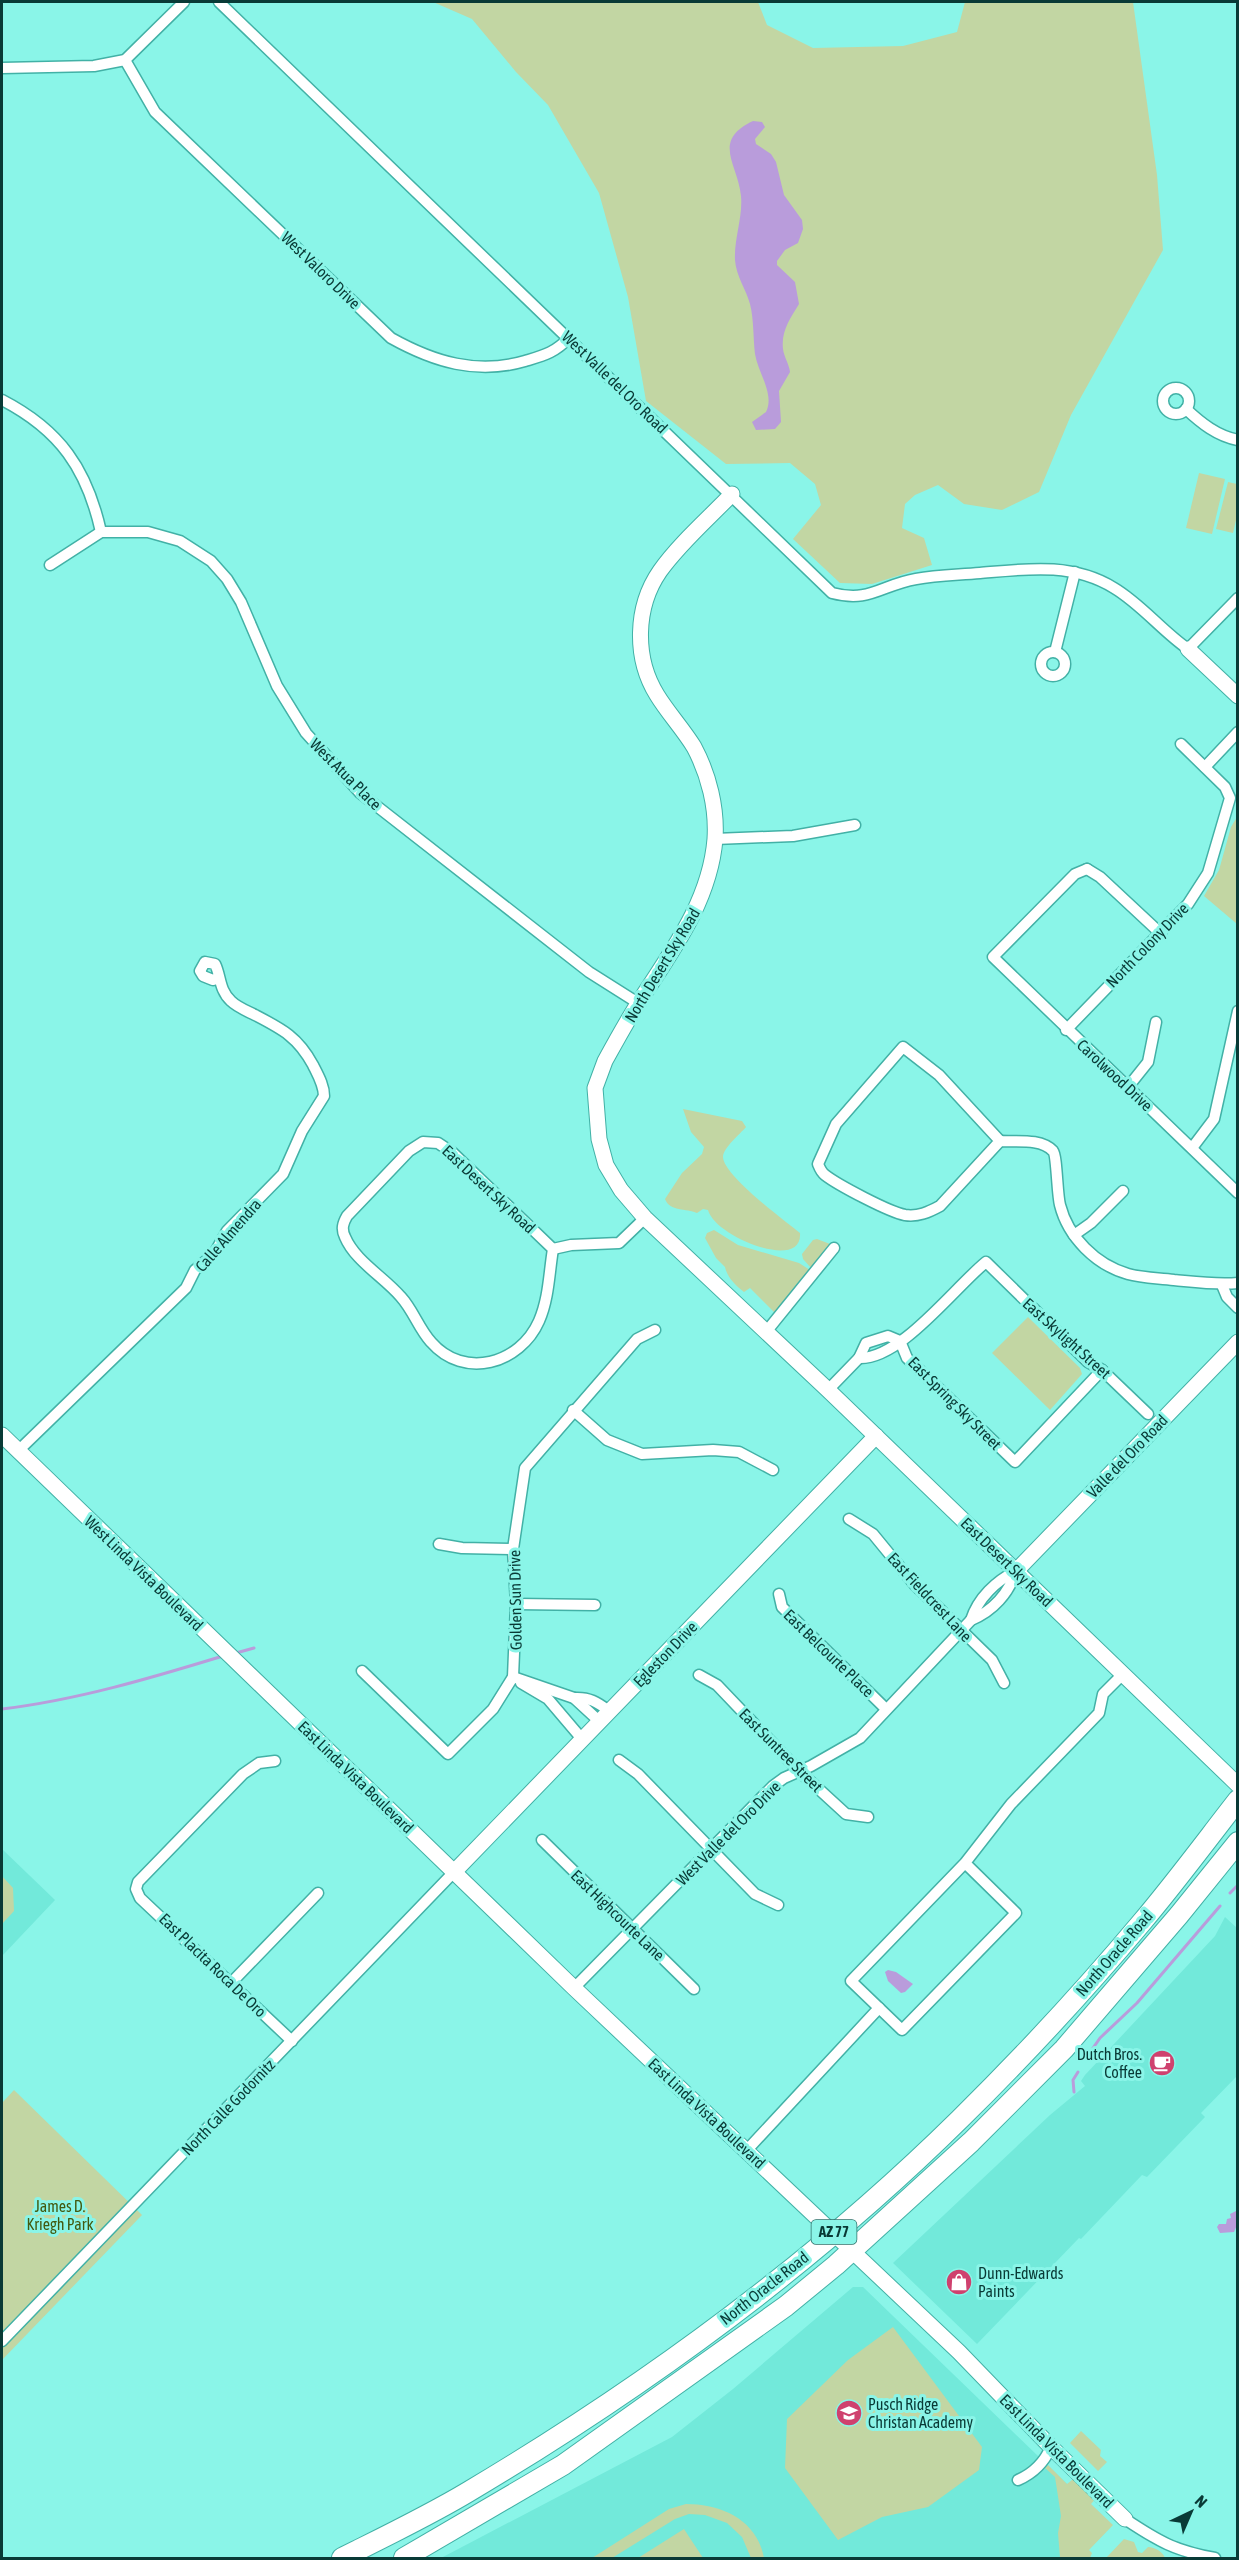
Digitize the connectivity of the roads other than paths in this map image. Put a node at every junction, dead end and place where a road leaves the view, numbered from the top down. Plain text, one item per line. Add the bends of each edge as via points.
1 (184, 2) edge
2 (219, 2) edge
3 (125, 60) junction
4 (2, 68) edge
5 (569, 338) junction
6 (2, 400) edge
7 (1186, 409) dead end
8 (1238, 441) edge
9 (732, 494) junction
10 (101, 532) junction
11 (50, 565) dead end
12 (1075, 572) junction
13 (1238, 598) edge
14 (1188, 649) junction
15 (1055, 652) dead end
16 (1238, 696) edge
17 (1238, 732) edge
18 (1181, 744) dead end
19 (1205, 767) junction
20 (855, 825) dead end
21 (715, 839) junction
22 (1159, 932) junction
23 (217, 978) dead end
24 (638, 1003) junction
25 (1238, 1011) edge
26 (1156, 1022) dead end
27 (1066, 1030) junction
28 (1128, 1087) junction
29 (1000, 1141) junction
30 (1192, 1148) junction
31 (1123, 1191) dead end
32 (1238, 1193) edge
33 (645, 1218) junction
34 (1074, 1235) junction
35 (834, 1248) dead end
36 (553, 1250) junction
37 (1238, 1283) edge
38 (1222, 1285) junction
39 (1238, 1308) edge
40 (655, 1330) dead end
41 (770, 1336) junction
42 (900, 1341) junction
43 (1238, 1342) edge
44 (1102, 1370) junction
45 (828, 1390) junction
46 (573, 1410) junction
47 (1148, 1414) dead end
48 (2, 1436) edge
49 (876, 1436) junction
50 (18, 1451) junction
51 (773, 1470) dead end
52 (849, 1519) dead end
53 (439, 1544) dead end
54 (513, 1549) junction
55 (1016, 1571) junction
56 (779, 1594) dead end
57 (516, 1604) junction
58 (594, 1605) dead end
59 (961, 1631) junction
60 (362, 1671) dead end
61 (1123, 1674) junction
62 (699, 1675) dead end
63 (513, 1677) junction
64 (1004, 1683) dead end
65 (574, 1698) junction
66 (886, 1709) junction
67 (287, 1710) joint
68 (604, 1716) junction
69 (566, 1718) junction
70 (582, 1738) junction
71 (619, 1760) dead end
72 (275, 1761) dead end
73 (799, 1771) junction
74 (1238, 1785) edge
75 (1238, 1800) edge
76 (868, 1817) dead end
77 (542, 1840) dead end
78 (1238, 1842) edge
79 (710, 1850) junction
80 (965, 1863) junction
81 (454, 1872) junction
82 (318, 1893) dead end
83 (778, 1905) dead end
84 (632, 1929) junction
85 (1114, 1953) junction
86 (231, 1983) junction
87 (574, 1988) junction
88 (694, 1989) dead end
89 (879, 2008) junction
90 (292, 2041) junction
91 (1064, 2049) junction
92 (747, 2150) junction
93 (832, 2233) junction
94 (852, 2251) junction
95 (2, 2341) edge
96 (1051, 2446) junction
97 (1018, 2480) dead end
98 (1125, 2519) joint
99 (342, 2559) edge
100 (404, 2559) edge
101 (1215, 2559) edge

1 - 3 street
2 - 5 street, West Valle del Oro Road
3 - 4 street via 94,66
3 - 5 street, West Valoro Drive via 155,112 391,338 431,358 482,368 554,352
5 - 9 street, West Valle del Oro Road
6 - 10 street via 37,420 64,448 84,477
7 - 8 street via 1223,437
9 - 12 street, West Valle del Oro Road via 832,593 850,598 924,578 1047,567
9 - 21 street, North Desert Sky Road via 659,572 648,593 641,622 643,659 652,686 690,742 708,780
10 - 11 street
10 - 24 street, West Atua Place via 148,532 180,541 211,561 241,602 277,686 306,733 360,793 589,972
12 - 14 street, West Valle del Oro Road via 1113,587
12 - 15 street
13 - 14 street
14 - 16 street, West Valle del Oro Road
17 - 19 street
18 - 19 street, North Colony Drive
19 - 22 street, North Colony Drive via 1232,795 1229,807 1208,873 1188,904
20 - 21 street via 794,836
21 - 24 street, North Desert Sky Road via 700,901
22 - 27 street, North Colony Drive
22 - 27 street, Carolwood Drive via 1087,867 1075,874 993,957
23 - 50 street, Calle Almendra via 232,1002 295,1039 313,1065 324,1096 302,1131 284,1174 227,1231 214,1254 195,1270 186,1288
24 - 33 street, North Desert Sky Road via 605,1061 596,1088 596,1112 606,1165
25 - 30 street via 1214,1119
26 - 28 street via 1148,1062
27 - 28 street, Carolwood Drive
28 - 30 street, Carolwood Drive
29 - 29 street via 939,1076 903,1047 836,1125 818,1164 826,1176 858,1193 895,1212 917,1215 940,1206
29 - 34 street via 1034,1142 1052,1149 1057,1157 1059,1203
30 - 32 street, Carolwood Drive
31 - 34 street via 1091,1224
33 - 36 street via 619,1243 571,1245
33 - 41 street, North Desert Sky Road
34 - 38 street via 1099,1260 1128,1274
35 - 41 street
36 - 36 street, East Desert Sky Road via 438,1143 423,1142 409,1151 342,1224 350,1247 400,1296 431,1342 450,1358 469,1364 494,1362 517,1352 539,1322 549,1287
37 - 38 street
38 - 39 street
40 - 46 street, Golden Sun Drive via 637,1339
41 - 45 street, East Desert Sky Road
42 - 44 street, East Skylight Street via 986,1262 1088,1362
42 - 44 street, East Spring Sky Street via 907,1359 1015,1462
42 - 45 street via 888,1336 866,1343 859,1358
43 - 55 street, Valle del Oro Road
44 - 47 street, East Skylight Street
45 - 49 street, East Desert Sky Road
46 - 51 street via 607,1440 642,1454 739,1452
46 - 54 street, Golden Sun Drive via 525,1468
48 - 50 street, West Linda Vista Boulevard
49 - 55 street, East Desert Sky Road
49 - 68 street, Egleston Drive
50 - 67 street, West Linda Vista Boulevard
52 - 59 street, East Fieldcrest Lane via 873,1533 914,1584
53 - 54 street
54 - 57 street, Golden Sun Drive
55 - 59 street, West Valle del Oro Drive via 1011,1587 985,1614 971,1620
55 - 61 street, East Desert Sky Road
56 - 66 street, East Belcourte Place via 782,1607
57 - 58 street
57 - 63 street, Golden Sun Drive
59 - 64 street, East Fieldcrest Lane via 992,1660
59 - 66 street, West Valle del Oro Drive
60 - 63 street, Golden Sun Drive via 448,1754 493,1710
61 - 74 street, East Desert Sky Road
61 - 80 street via 1103,1694 1099,1713 1011,1804
62 - 73 street, East Suntree Street via 717,1685
63 - 65 street
63 - 69 street via 548,1699
65 - 68 street
65 - 69 street
66 - 73 street, West Valle del Oro Drive via 854,1743
67 - 81 street, East Linda Vista Boulevard
68 - 70 street, Egleston Drive
69 - 70 street
70 - 81 street, Egleston Drive
71 - 79 street via 638,1774
72 - 86 street, East Placita Roca De Oro via 259,1763 243,1774 138,1882 136,1889 140,1898
73 - 76 street, East Suntree Street via 846,1814
73 - 79 street, West Valle del Oro Drive via 764,1795
75 - 85 highway, North Oracle Road / AZ 77
77 - 84 street, East Highcourte Lane
78 - 91 highway, North Oracle Road / AZ 77
79 - 83 street via 755,1894
79 - 84 street, West Valle del Oro Drive
80 - 89 street via 851,1981
80 - 89 street via 1016,1913 902,2030
81 - 87 street, East Linda Vista Boulevard
81 - 90 street, North Calle Godornitz
82 - 86 street
84 - 87 street, West Valle del Oro Drive
84 - 88 street, East Highcourte Lane
85 - 91 highway via 1115,1969 1061,2032
85 - 93 highway, North Oracle Road / AZ 77 via 1058,2018 959,2120
86 - 90 street, East Placita Roca De Oro
87 - 92 street, East Linda Vista Boulevard
89 - 92 street
90 - 95 street, North Calle Godornitz
91 - 94 highway, North Oracle Road / AZ 77 via 971,2142
92 - 93 street, East Linda Vista Boulevard
93 - 94 street, East Linda Vista Boulevard
93 - 99 highway, North Oracle Road / AZ 77 via 628,2390 466,2494
94 - 96 street, East Linda Vista Boulevard
94 - 100 highway, North Oracle Road / AZ 77 via 786,2306 629,2420 562,2465
96 - 97 street via 1035,2470
96 - 98 street, East Linda Vista Boulevard
98 - 101 street via 1160,2542 1185,2553

